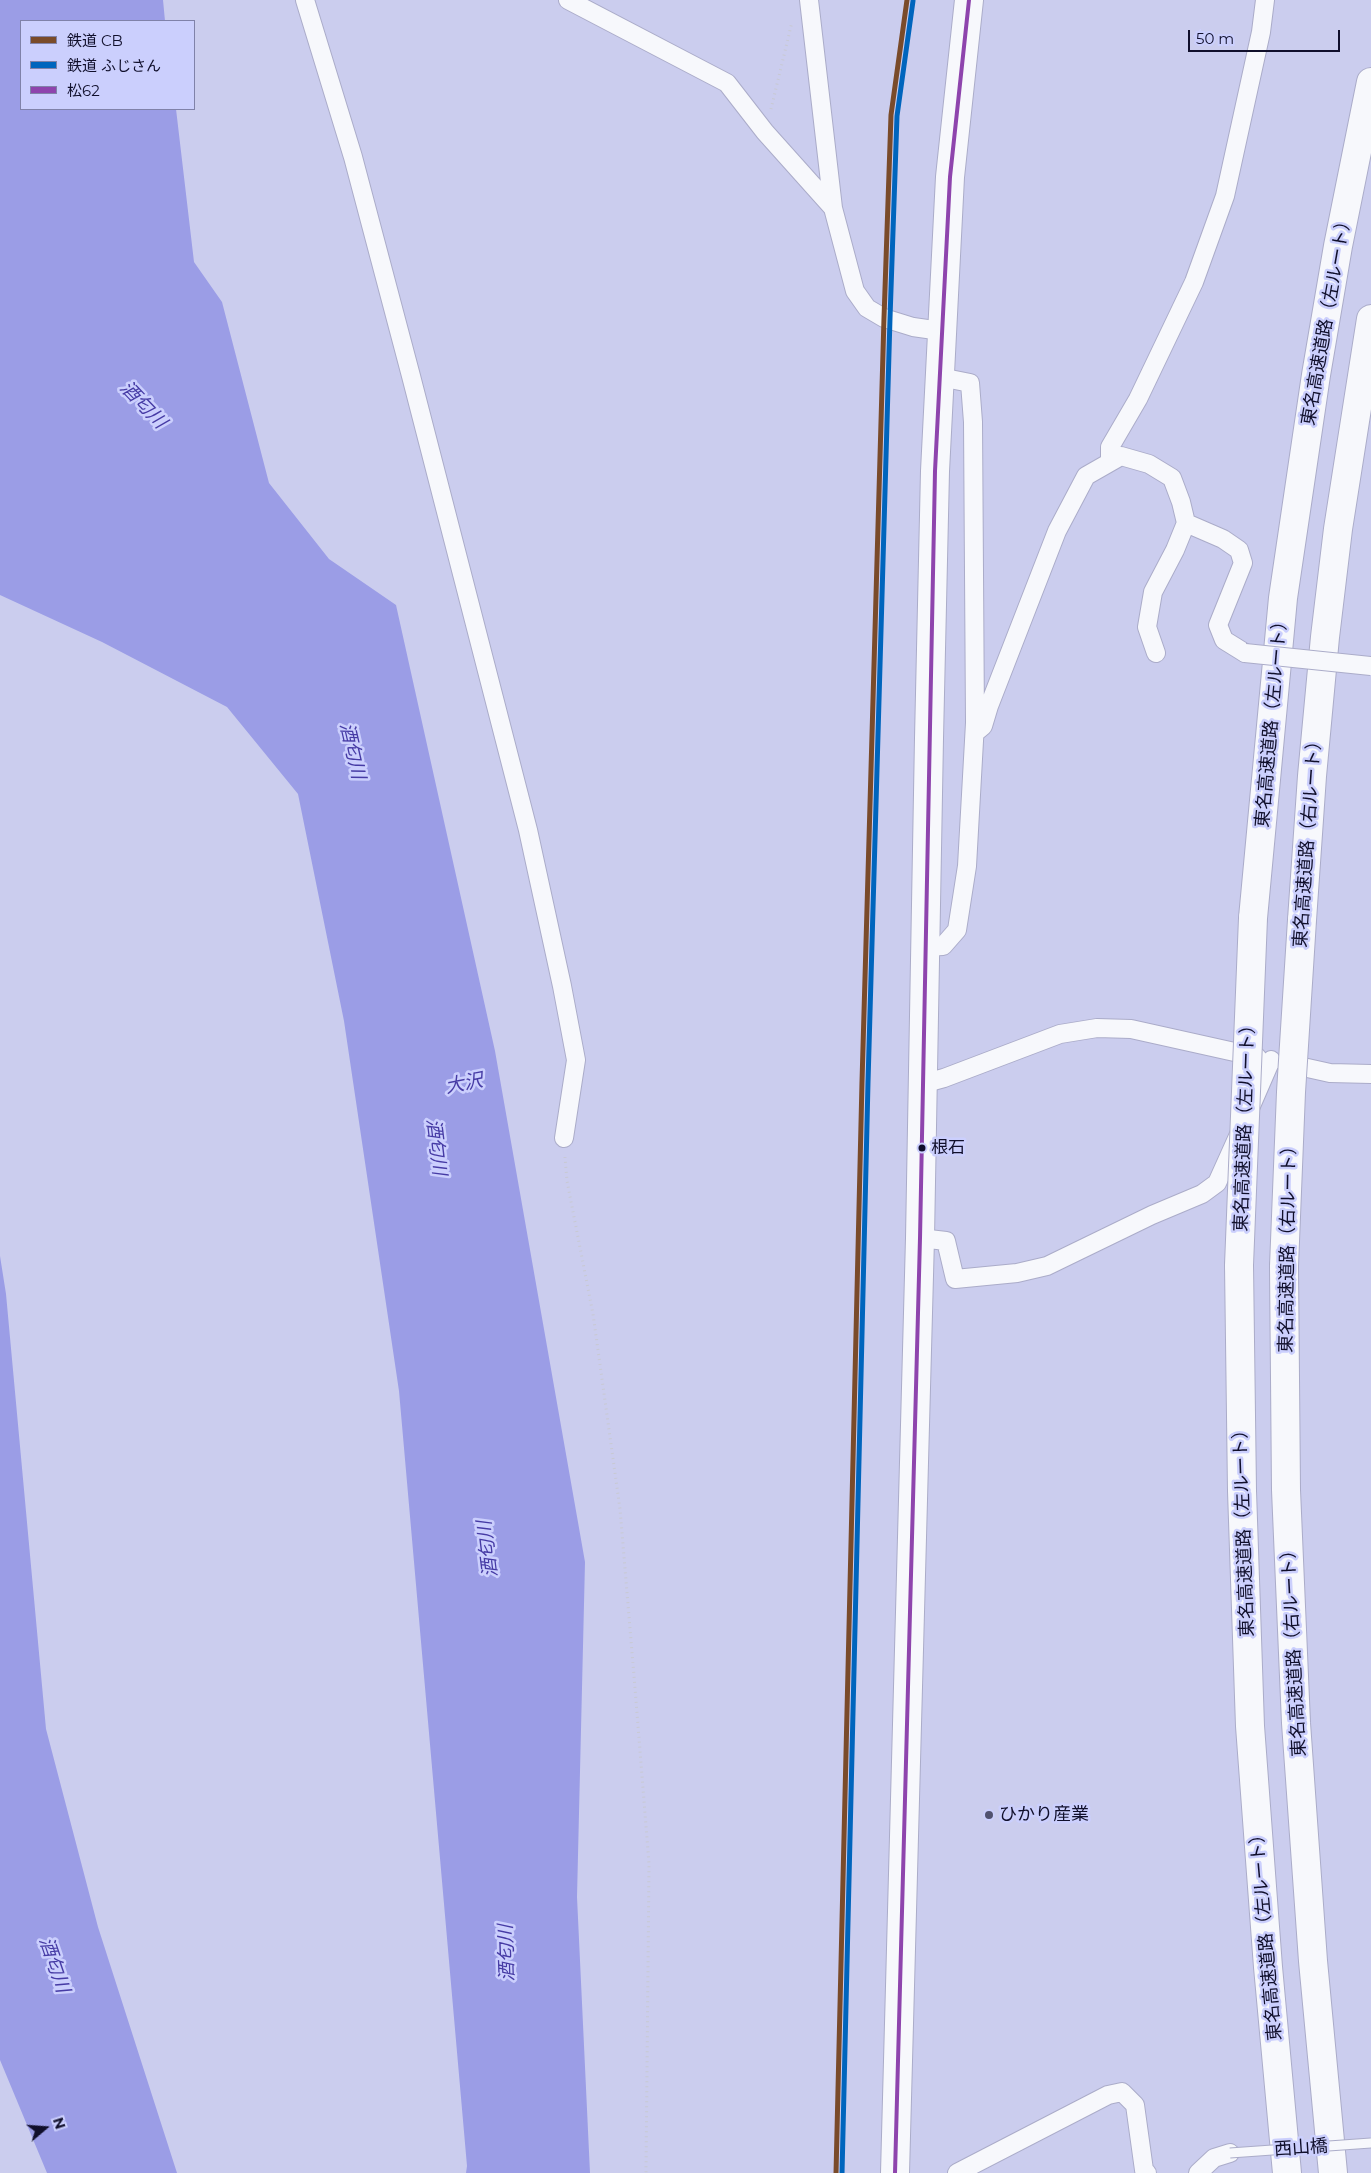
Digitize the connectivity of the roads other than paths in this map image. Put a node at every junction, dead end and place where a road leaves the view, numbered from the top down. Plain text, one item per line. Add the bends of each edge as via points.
1 (305, 0) edge
2 (568, 0) edge
3 (809, 0) edge
4 (969, 0) edge
5 (1265, 0) edge
6 (1371, 82) edge
7 (833, 208) junction
8 (1371, 319) edge
9 (941, 331) junction
10 (940, 376) junction
11 (1110, 462) junction
12 (1186, 523) junction
13 (1156, 653) dead end
14 (1371, 666) edge
15 (974, 732) junction
16 (924, 947) junction
17 (1271, 1060) junction
18 (1371, 1074) edge
19 (922, 1084) junction
20 (564, 1138) road end
21 (920, 1238) junction
22 (1371, 2143) edge
23 (1230, 2153) joint
24 (895, 2173) edge
25 (957, 2173) edge
26 (1147, 2173) edge
27 (1198, 2173) edge
28 (1287, 2173) edge
29 (1333, 2173) edge

1 - 20 street via 366,204 528,830 576,1060
2 - 7 street via 727,83 765,132
3 - 7 street
4 - 9 highway via 950,178
5 - 11 street via 1259,42 1225,196 1194,282 1138,399 1110,447
6 - 28 highway, 東名高速道路（左ルート）, bridge via 1317,366 1283,598 1254,918 1240,1265 1242,1491 1250,1726
7 - 9 street via 860,301 884,318
8 - 29 highway, 東名高速道路（右ルート）, bridge via 1338,529 1312,776 1291,1092 1284,1266 1286,1490 1296,1723 1313,1961
9 - 10 highway
10 - 15 street via 970,383 973,422
10 - 16 highway
11 - 12 street via 1121,456 1149,464 1172,478
11 - 15 street via 1086,476 1057,531 983,726
12 - 13 street via 1152,592 1147,627
12 - 14 street, bridge via 1223,539 1239,550 1243,563 1218,625 1224,640 1245,653
15 - 16 street via 967,866 957,930 943,946
16 - 19 highway
17 - 18 street via 1330,1073
17 - 19 street via 1131,1030 1097,1028 1060,1034
17 - 21 street via 1217,1184 1202,1194 1047,1266 1017,1273 955,1279 946,1241
19 - 21 highway
21 - 24 highway
22 - 23 lane, 西山橋, bridge
23 - 27 street via 1214,2158
25 - 26 street via 1108,2095 1122,2092 1135,2105

